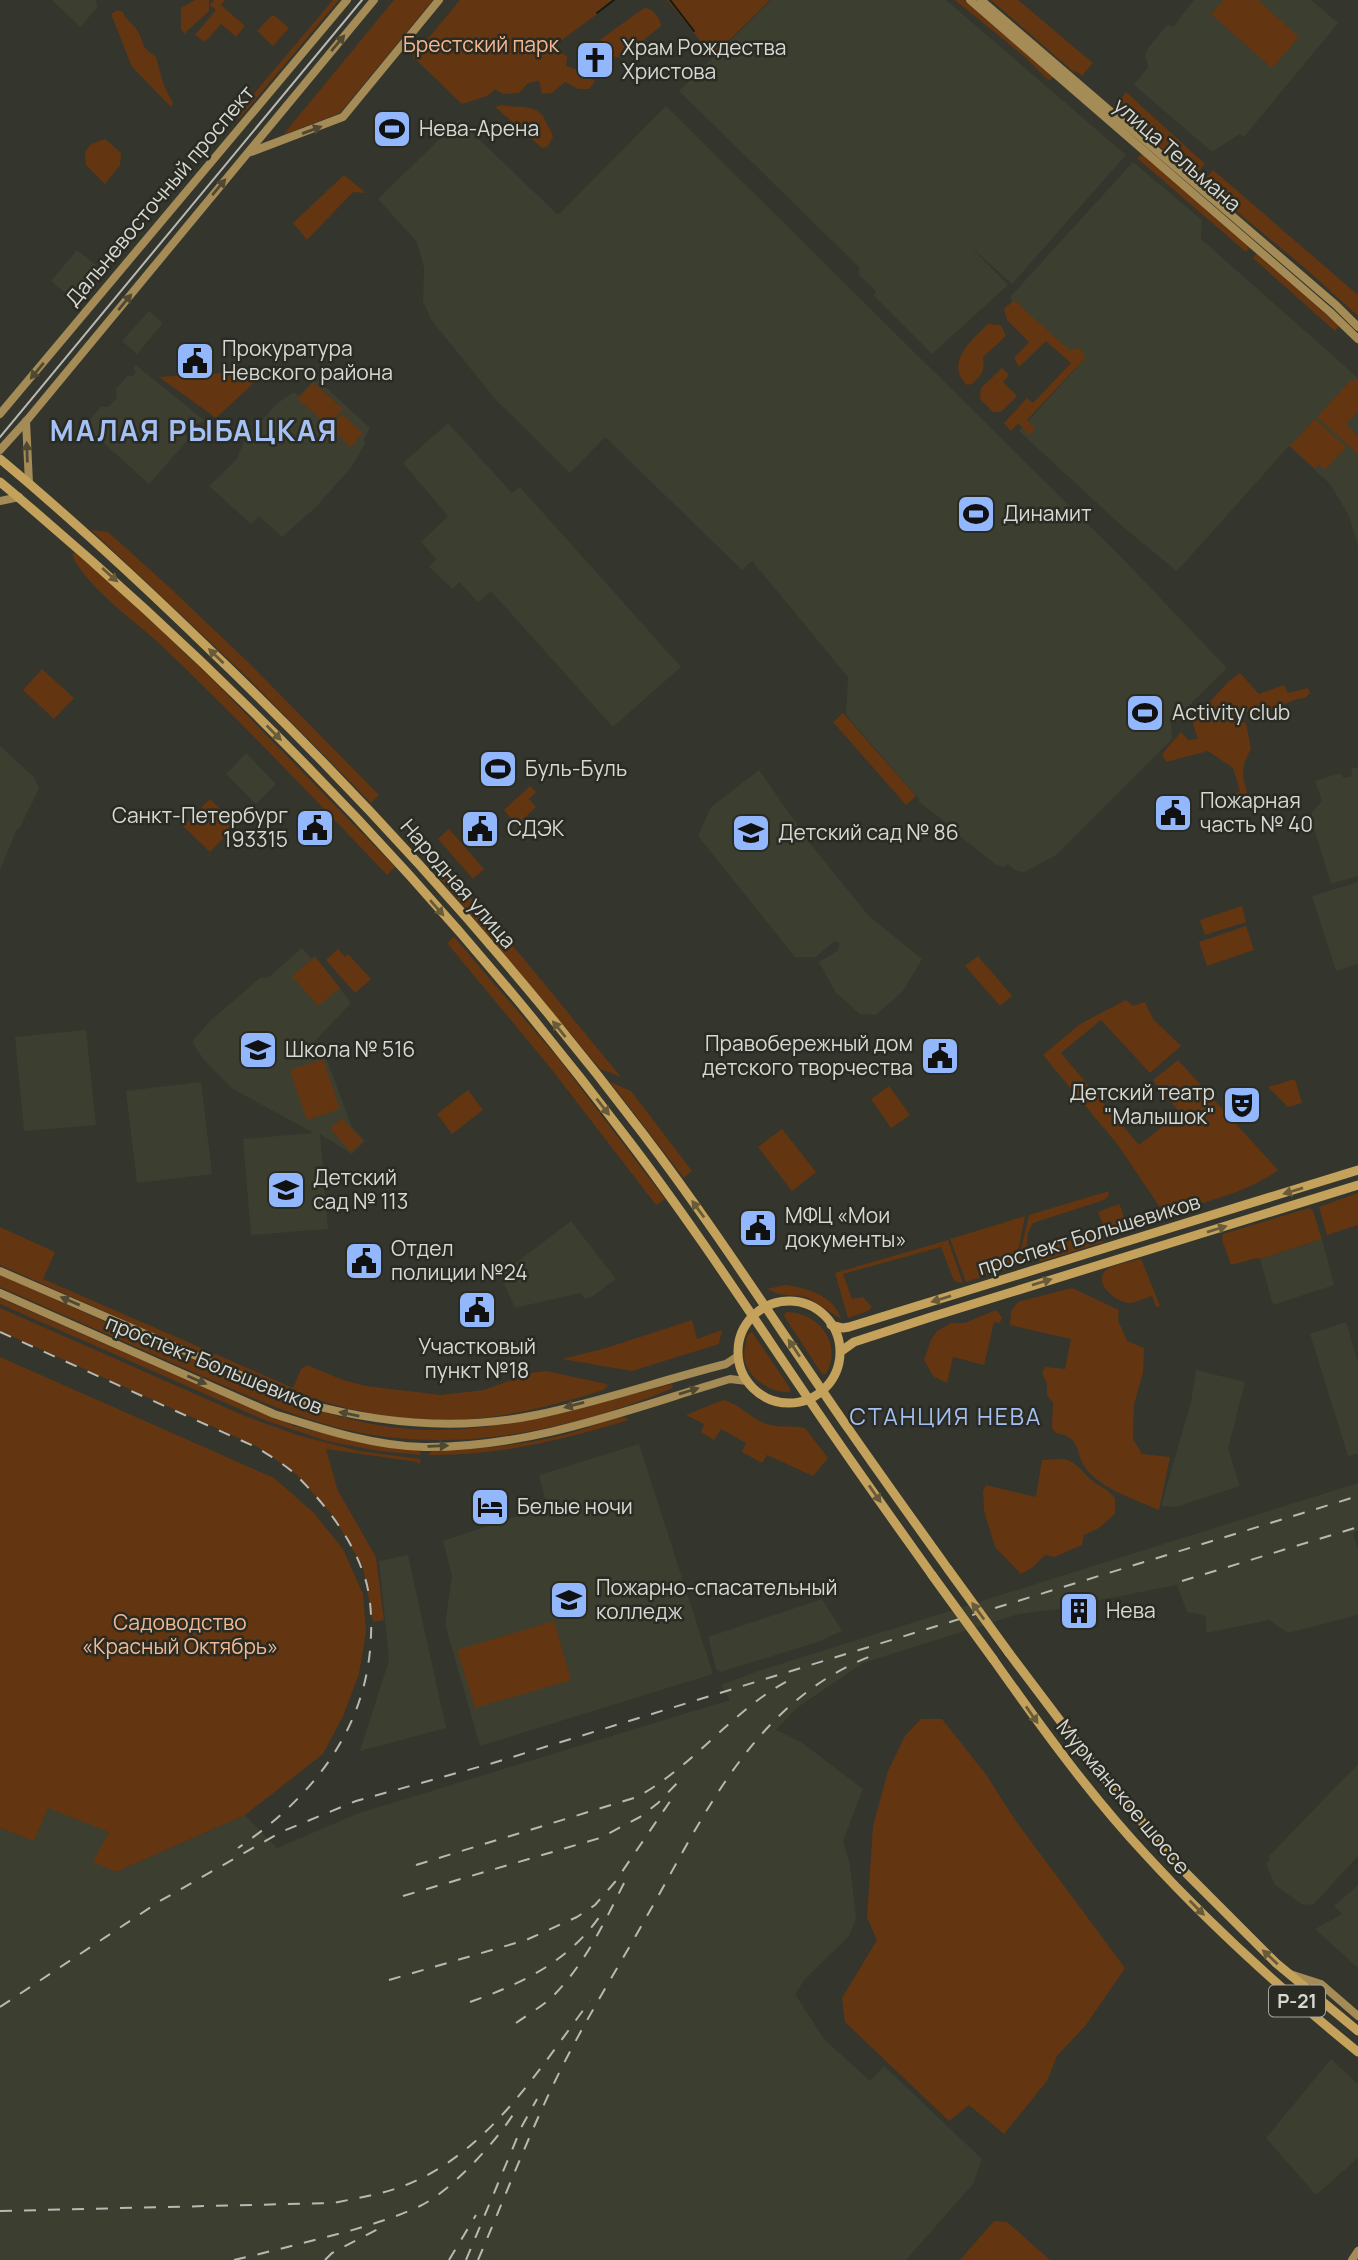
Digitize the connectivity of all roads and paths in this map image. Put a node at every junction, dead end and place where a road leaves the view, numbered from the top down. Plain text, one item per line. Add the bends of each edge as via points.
1 (347, 0) edge
2 (374, 0) edge
3 (439, 0) edge
4 (970, 0) edge
5 (981, 0) edge
6 (248, 153) junction
7 (1358, 327) edge
8 (1358, 339) edge
9 (4, 407) edge
10 (0, 414) edge
11 (26, 421) junction
12 (0, 450) edge
13 (0, 459) edge
14 (0, 482) edge
15 (29, 483) junction
16 (19, 497) junction
17 (0, 501) edge
18 (1358, 1170) edge
19 (1358, 1185) edge
20 (0, 1271) edge
21 (0, 1293) edge
22 (766, 1307) junction
23 (753, 1316) junction
24 (831, 1325) junction
25 (840, 1352) junction
26 (738, 1356) junction
27 (747, 1381) junction
28 (822, 1390) junction
29 (809, 1399) junction
30 (1289, 1974) junction
31 (1358, 2015) edge
32 (1358, 2031) edge
33 (1358, 2052) edge
34 (1358, 2251) edge
35 (1352, 2260) edge

1 -> 9 main road, Дальневосточный проспект
6 -> 2 main road, Дальневосточный проспект
6 -> 3 main road, Дальневосточный проспект via 343,117
4 - 8 main road, улица Тельмана
5 - 7 main road, улица Тельмана
11 -> 6 main road, Дальневосточный проспект
9 - 10 main road, Дальневосточный проспект
11 - 12 main road, Дальневосточный проспект
15 -> 11 main road
13 - 15 main road, Народная улица
14 - 16 main road, Народная улица
22 -> 15 main road, Народная улица via 604,1084 412,857 242,680
16 - 17 main road
16 -> 23 main road, Народная улица via 137,599 402,867 513,995 629,1141
18 -> 24 main road, проспект Большевиков via 855,1326
25 -> 19 main road, проспект Большевиков via 854,1342 931,1317
26 -> 20 main road, проспект Большевиков via 726,1364 536,1415 463,1424 400,1422 305,1403
21 -> 27 main road, проспект Большевиков via 274,1413 324,1430 397,1444 424,1447 532,1438 730,1379
22 - 23 main road
22 - 24 main road via 790,1301 806,1304
28 -> 22 main road, Народная улица
23 - 26 main road via 741,1335
23 - 29 main road, Народная улица
24 - 25 main road
25 - 28 main road via 836,1370
26 - 27 main road
27 - 29 main road via 774,1401
28 - 29 main road
30 -> 28 main road, Мурманское шоссе / Р-21, bridge via 1183,1870 1058,1721
29 -> 33 main road, Мурманское шоссе / Р-21, bridge via 1041,1727 1118,1822 1235,1946
30 - 31 main road via 1321,1984
30 - 32 main road, Р-21
34 - 35 main road

